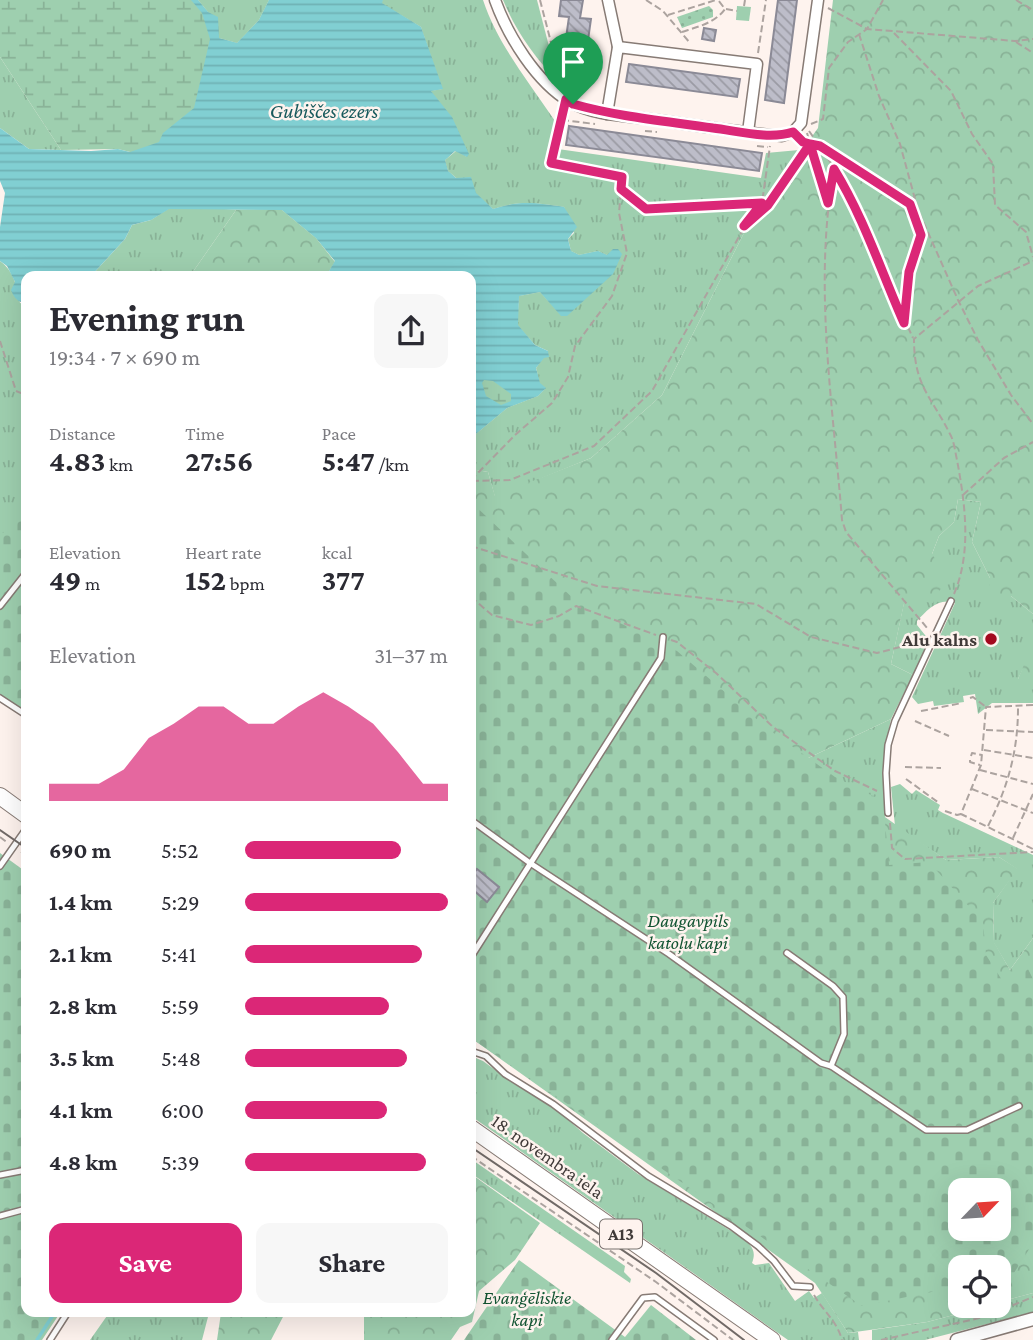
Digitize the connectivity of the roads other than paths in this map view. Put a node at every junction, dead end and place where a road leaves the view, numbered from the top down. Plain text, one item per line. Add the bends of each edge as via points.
1 (495, 0) edge
2 (608, 0) edge
3 (818, 1) edge
4 (618, 47) junction
5 (607, 114) junction
6 (748, 132) junction
7 (21, 579) edge
8 (951, 601) road end
9 (0, 606) edge
10 (663, 637) road end
11 (0, 698) edge
12 (21, 712) edge
13 (0, 796) edge
14 (21, 811) edge
15 (888, 813) road end
16 (476, 824) edge
17 (21, 836) edge
18 (530, 863) junction
19 (0, 866) edge
20 (476, 949) edge
21 (787, 953) dead end
22 (476, 1053) edge
23 (831, 1066) junction
24 (1019, 1106) dead end
25 (476, 1132) edge
26 (21, 1171) edge
27 (0, 1175) edge
28 (21, 1210) edge
29 (0, 1216) edge
30 (810, 1287) road end
31 (65, 1317) edge
32 (1033, 1320) edge
33 (50, 1340) edge
34 (612, 1340) edge
35 (714, 1340) edge
36 (772, 1340) edge
37 (957, 1340) edge

1 - 5 street via 517,47 542,77 573,104
2 - 4 street
3 - 6 street via 800,127 782,136
4 - 5 street
4 - 6 street via 757,64
5 - 6 street
7 - 9 lane
8 - 15 lane via 895,721 888,745
10 - 18 lane via 661,657
11 - 12 lane
13 - 14 main road
16 - 18 lane
17 - 19 lane
18 - 20 lane
18 - 23 lane
21 - 23 lane via 843,998 844,1034
22 - 30 lane via 648,1176 732,1226 774,1261 793,1286
23 - 24 lane via 926,1130 967,1130
25 - 36 main road, 18. novembra iela / A13
26 - 27 lane
28 - 29 lane
31 - 33 lane
32 - 37 street
34 - 35 lane via 643,1298 655,1297

